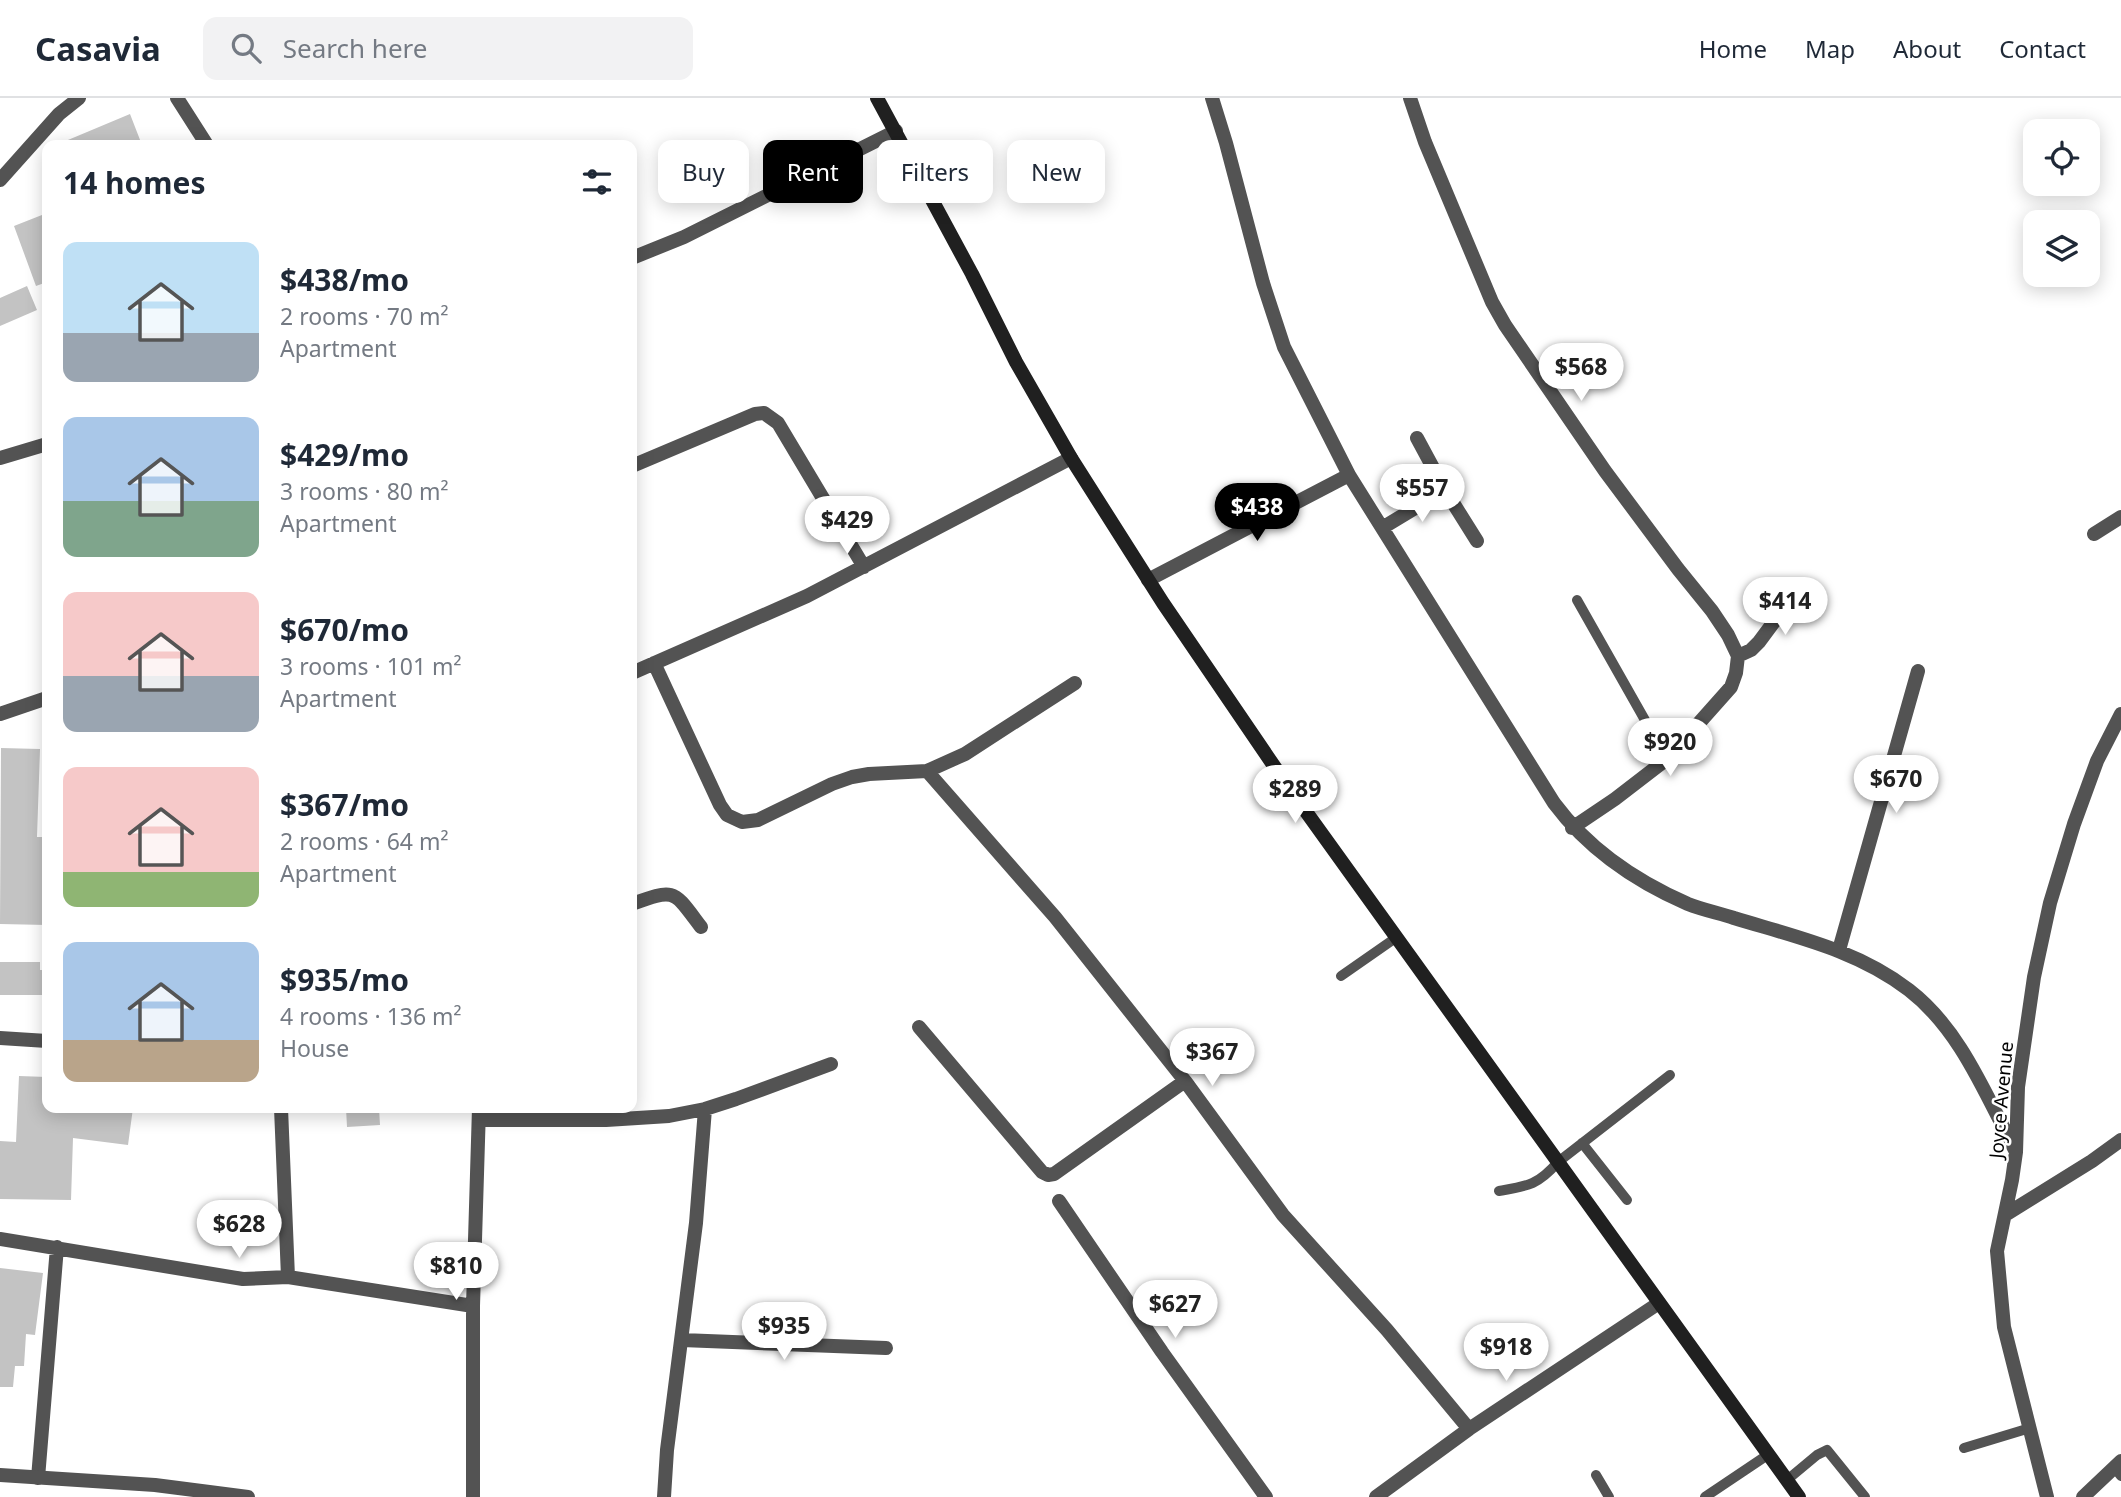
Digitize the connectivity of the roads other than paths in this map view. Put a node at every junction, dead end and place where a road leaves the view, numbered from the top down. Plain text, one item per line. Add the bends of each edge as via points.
1 (79, 98) edge
2 (177, 98) edge
3 (877, 98) edge
4 (1212, 98) edge
5 (1410, 98) edge
6 (896, 131) junction
7 (204, 140) edge
8 (0, 180) edge
9 (637, 256) edge
10 (1417, 438) dead end
11 (42, 445) edge
12 (0, 458) edge
13 (1071, 458) junction
14 (637, 464) edge
15 (1349, 475) junction
16 (1444, 490) junction
17 (2121, 517) edge
18 (1382, 528) junction
19 (2094, 534) dead end
20 (1477, 541) dead end
21 (864, 567) junction
22 (1148, 580) junction
23 (1802, 584) dead end
24 (1577, 600) dead end
25 (1738, 656) junction
26 (654, 663) junction
27 (637, 671) edge
28 (1918, 671) dead end
29 (1075, 683) dead end
30 (42, 700) edge
31 (0, 714) edge
32 (2121, 715) edge
33 (1667, 759) junction
34 (927, 771) junction
35 (1572, 828) junction
36 (637, 902) edge
37 (701, 926) dead end
38 (1397, 937) junction
39 (1839, 950) junction
40 (1341, 976) dead end
41 (919, 1027) dead end
42 (0, 1038) edge
43 (42, 1041) edge
44 (831, 1064) dead end
45 (1670, 1075) dead end
46 (1185, 1081) junction
47 (705, 1109) junction
48 (281, 1113) edge
49 (479, 1114) edge
50 (2121, 1140) edge
51 (1582, 1143) junction
52 (2016, 1152) junction
53 (1558, 1162) junction
54 (1499, 1191) dead end
55 (1627, 1200) dead end
56 (1059, 1201) dead end
57 (2006, 1215) junction
58 (0, 1239) edge
59 (57, 1247) junction
60 (288, 1278) junction
61 (1659, 1303) junction
62 (473, 1306) junction
63 (682, 1340) junction
64 (886, 1348) dead end
65 (2030, 1428) junction
66 (1469, 1429) junction
67 (1964, 1448) dead end
68 (1769, 1454) junction
69 (2119, 1468) edge
70 (0, 1475) edge
71 (1595, 1475) dead end
72 (38, 1478) junction
73 (1787, 1480) junction
74 (179, 1493) edge
75 (248, 1497) edge
76 (473, 1497) edge
77 (664, 1497) edge
78 (1266, 1497) edge
79 (1376, 1497) edge
80 (1609, 1497) edge
81 (1706, 1497) edge
82 (1799, 1497) edge
83 (1865, 1497) edge
84 (2048, 1497) edge
85 (2083, 1497) edge

1 - 8 street
2 - 7 street
3 - 6 main road
4 - 15 street via 1284,347
5 - 25 street via 1505,325 1605,471 1712,611
6 - 9 street
6 - 13 main road
10 - 16 street
11 - 12 street
13 - 21 street
13 - 22 main road
14 - 21 street via 764,413 778,423
15 - 18 street
15 - 22 street
16 - 18 street
16 - 20 street
17 - 19 street
18 - 35 street
21 - 26 street
22 - 38 main road
23 - 25 street via 1759,642
24 - 33 lane
25 - 33 street via 1731,687
26 - 27 street
26 - 34 street via 720,805 727,815 742,822 758,820 852,777
28 - 39 street
29 - 34 street via 965,754
30 - 31 street
32 - 52 street, Joyce Avenue via 2074,824 2050,903 2018,1087
33 - 35 street
34 - 46 street via 1055,917
35 - 39 street via 1607,859 1689,904
36 - 37 street via 670,894 680,899
38 - 40 lane
38 - 53 main road
39 - 52 street via 1911,991 1941,1020 1965,1054
41 - 46 street via 1048,1175
42 - 43 street
44 - 47 street
45 - 51 lane
46 - 66 street via 1283,1214
47 - 49 street via 606,1120
47 - 63 street
48 - 60 street
49 - 62 street
50 - 57 street
51 - 53 lane
51 - 55 lane
52 - 57 street, Joyce Avenue
53 - 54 lane via 1544,1178
53 - 61 main road
56 - 78 street
57 - 65 street, Joyce Avenue via 1997,1251 1999,1289
58 - 59 street
59 - 60 street via 243,1279
59 - 72 street
60 - 62 street
61 - 66 street
61 - 68 main road
62 - 76 street
63 - 64 street
63 - 77 street
65 - 67 lane
65 - 84 street, Joyce Avenue
66 - 79 street
68 - 73 main road
68 - 81 lane
69 - 85 street
70 - 72 street
71 - 80 lane
72 - 74 street
73 - 82 main road
73 - 83 lane via 1828,1450
74 - 75 street

